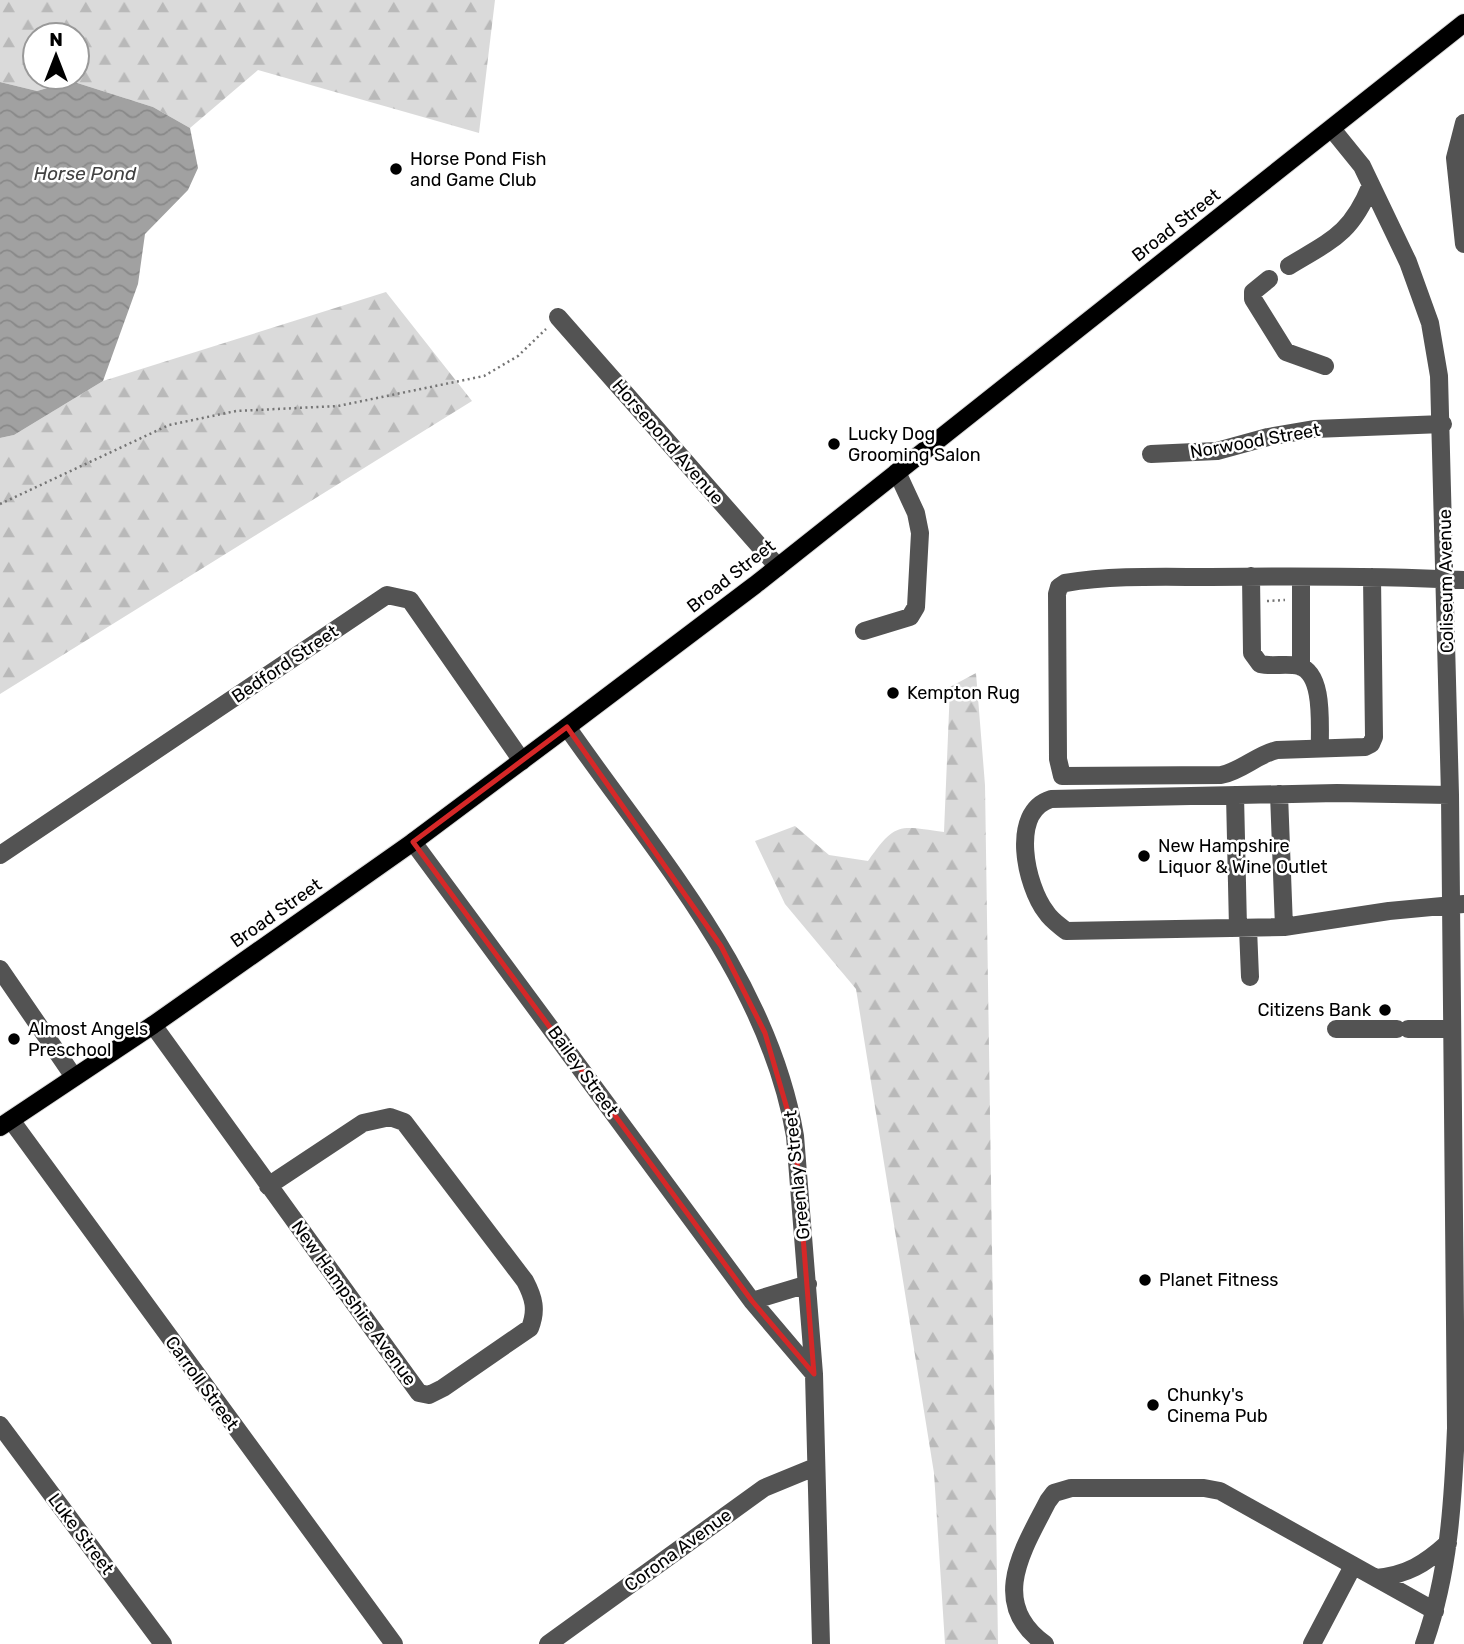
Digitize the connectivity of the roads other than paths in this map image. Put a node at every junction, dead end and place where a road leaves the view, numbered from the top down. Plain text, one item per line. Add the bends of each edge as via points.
1 (1463, 23) edge
2 (1464, 123) edge
3 (1332, 129) junction
4 (1371, 185) junction
5 (1464, 244) edge
6 (1289, 267) dead end
7 (1269, 279) dead end
8 (558, 317) road end
9 (1325, 366) dead end
10 (1443, 424) junction
11 (1152, 454) dead end
12 (897, 472) junction
13 (778, 567) junction
14 (1251, 576) junction
15 (1301, 577) junction
16 (1372, 578) junction
17 (1445, 579) junction
18 (1464, 580) edge
19 (864, 631) dead end
20 (1301, 667) junction
21 (567, 727) junction
22 (1320, 748) junction
23 (522, 761) junction
24 (1062, 776) junction
25 (1279, 794) junction
26 (1235, 795) junction
27 (1450, 795) junction
28 (1064, 798) junction
29 (413, 842) junction
30 (0, 855) edge
31 (1457, 905) edge
32 (1284, 927) junction
33 (1243, 928) junction
34 (0, 969) edge
35 (1250, 977) dead end
36 (153, 1025) junction
37 (1451, 1029) junction
38 (1336, 1030) dead end
39 (74, 1077) junction
40 (5, 1124) edge
41 (268, 1186) junction
42 (808, 1284) junction
43 (1460, 1290) edge
44 (752, 1301) junction
45 (814, 1374) junction
46 (1460, 1398) edge
47 (0, 1425) edge
48 (815, 1467) junction
49 (1448, 1543) junction
50 (1353, 1566) junction
51 (1376, 1578) junction
52 (1435, 1611) junction
53 (163, 1644) edge
54 (394, 1644) edge
55 (548, 1644) edge
56 (821, 1644) edge
57 (1045, 1644) edge
58 (1312, 1644) edge
59 (1424, 1644) edge

1 - 3 main road, Broad Street
2 - 5 street via 1454,158
3 - 4 street, Coliseum Avenue
3 - 12 main road, Broad Street
4 - 6 street via 1343,233
4 - 10 street, Coliseum Avenue via 1408,262 1430,323
7 - 9 street via 1253,292 1252,299 1286,352
8 - 13 street, Horsepond Avenue
10 - 11 street, Norwood Street via 1314,429 1217,451
10 - 17 street, Coliseum Avenue
12 - 13 main road, Broad Street
12 - 19 street via 920,533 916,607 910,617
13 - 21 main road, Broad Street
14 - 15 street
14 - 20 street via 1255,660 1266,666
14 - 24 street via 1121,578 1075,581 1059,587 1058,759
15 - 16 street
15 - 20 street
16 - 17 street
16 - 22 street via 1374,737 1365,747
17 - 18 street
17 - 27 street, Coliseum Avenue
20 - 22 street via 1316,687
21 - 23 main road, Broad Street
21 - 42 street, Greenlay Street via 689,897 750,996 790,1102
22 - 24 street via 1265,753 1238,771 1221,775
23 - 29 main road, Broad Street
23 - 30 street, Bedford Street via 410,600 387,595
24 - 28 street
25 - 26 street
25 - 27 street
25 - 32 street
26 - 28 street
26 - 33 street
27 - 31 street, Coliseum Avenue
28 - 33 street via 1043,801 1036,808 1026,837 1036,896 1045,912 1066,931
29 - 36 main road, Broad Street
29 - 44 street, Bailey Street
31 - 32 street
31 - 37 street, Coliseum Avenue
32 - 33 street
33 - 35 street
34 - 39 street
36 - 39 main road, Broad Street
36 - 41 street, New Hampshire Avenue
37 - 38 street
37 - 43 street, Coliseum Avenue
39 - 40 main road, Broad Street
40 - 54 street, Carroll Street
41 - 41 street, New Hampshire Avenue via 419,1393 429,1395 443,1388 530,1328 536,1313 525,1281 404,1122 390,1117 363,1123
42 - 44 street
42 - 45 street, Greenlay Street
43 - 46 street, Coliseum Avenue
44 - 45 street, Bailey Street
45 - 48 street, Greenlay Street
46 - 49 street, Coliseum Avenue
47 - 53 street, Luke Street
48 - 55 street, Corona Avenue via 764,1488
48 - 56 street, Greenlay Street
49 - 51 street via 1413,1570
49 - 52 street, Coliseum Avenue
50 - 51 street
50 - 57 street via 1220,1491 1062,1489 1048,1501 1019,1558 1014,1580 1021,1618
50 - 58 street
51 - 52 street
52 - 59 street, Coliseum Avenue

